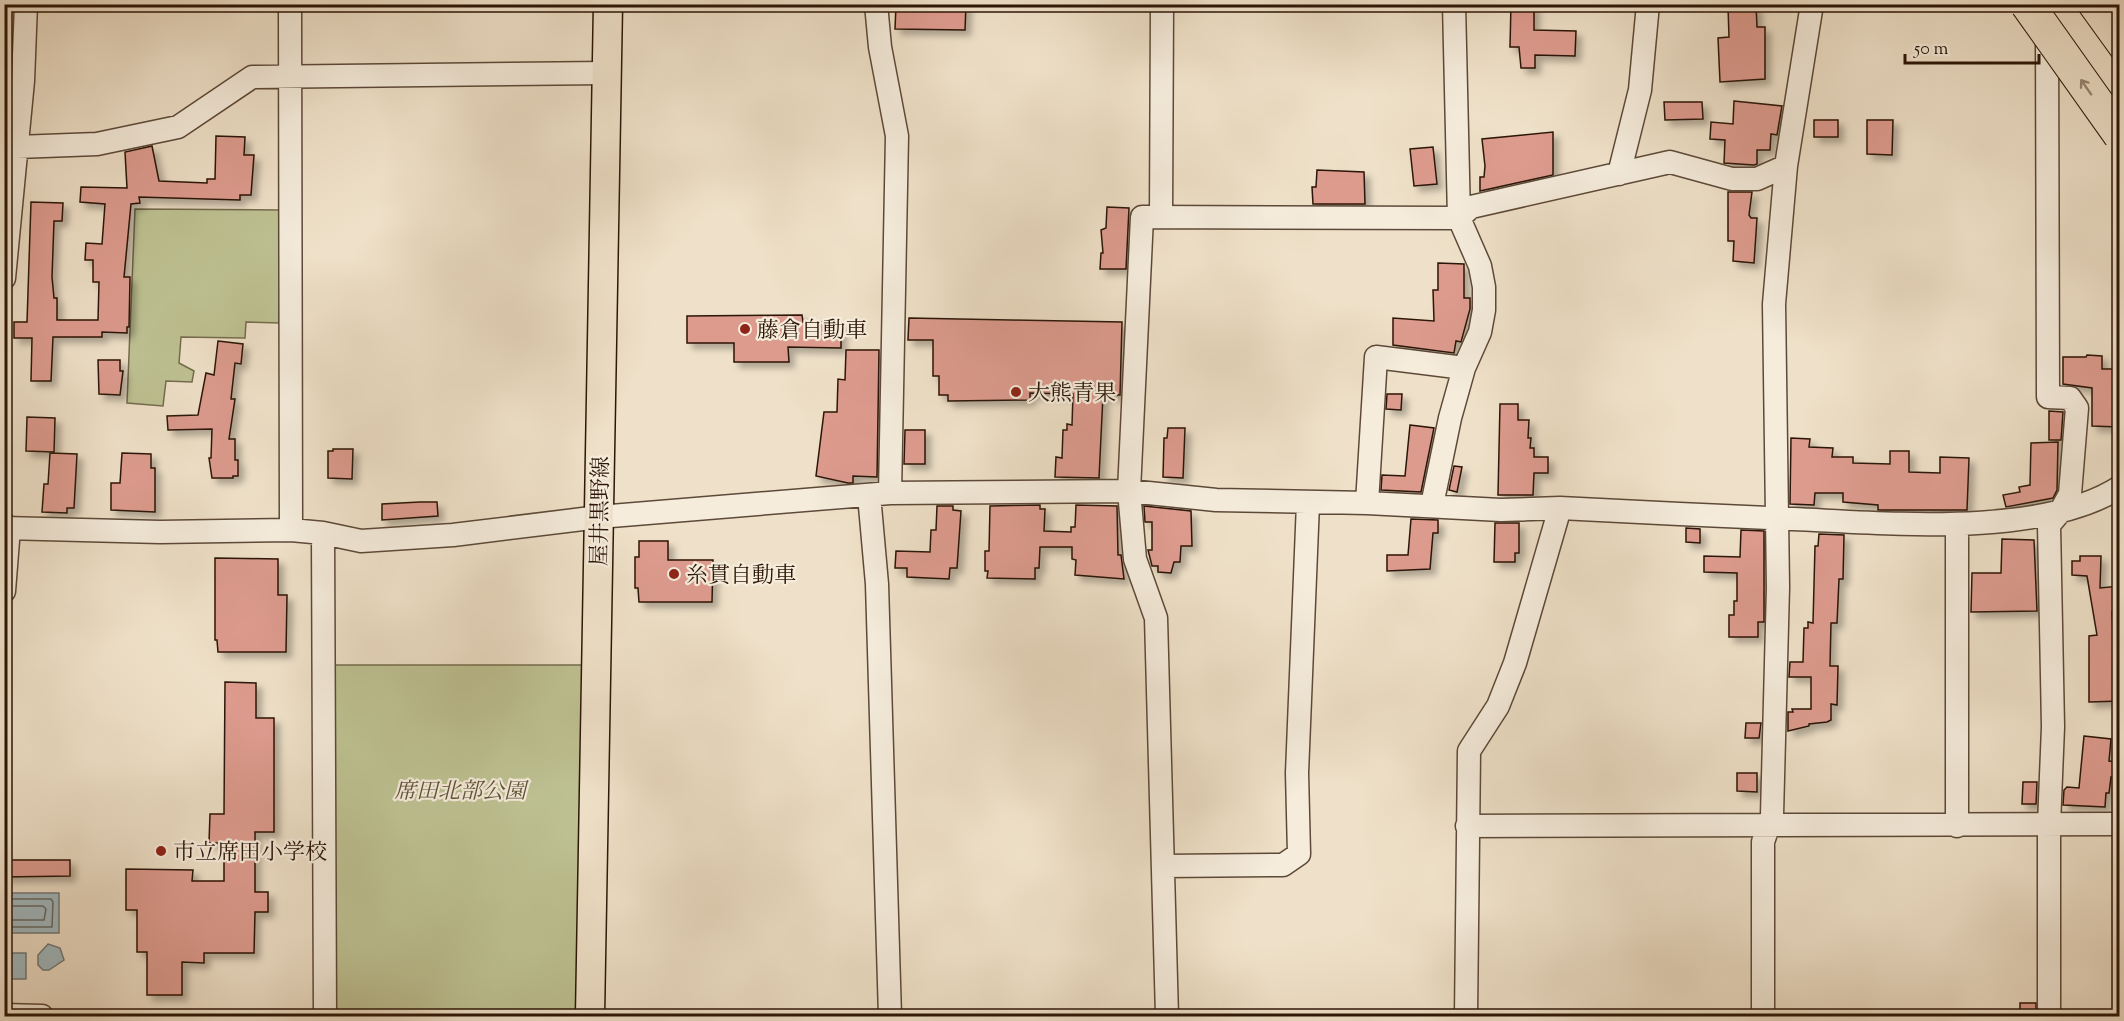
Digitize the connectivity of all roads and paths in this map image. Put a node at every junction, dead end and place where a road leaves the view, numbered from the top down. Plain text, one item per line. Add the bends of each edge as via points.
1 (26, 4) edge
2 (290, 4) edge
3 (608, 4) edge
4 (876, 4) edge
5 (1162, 4) edge
6 (1454, 4) edge
7 (1648, 4) edge
8 (1812, 4) edge
9 (2039, 9) edge
10 (606, 73) junction
11 (290, 76) junction
12 (2120, 97) edge
13 (2120, 135) edge
14 (17, 147) junction
15 (1786, 166) junction
16 (1619, 174) junction
17 (1161, 217) junction
18 (1459, 218) junction
19 (4, 278) edge
20 (1464, 368) junction
21 (2120, 487) edge
22 (1129, 491) junction
23 (879, 494) junction
24 (1308, 503) junction
25 (1367, 503) junction
26 (1432, 505) junction
27 (1560, 508) junction
28 (2060, 512) junction
29 (599, 517) junction
30 (1776, 519) junction
31 (1957, 524) junction
32 (6, 527) edge
33 (291, 530) junction
34 (323, 533) junction
35 (4, 591) edge
36 (2120, 824) edge
37 (2049, 825) junction
38 (1467, 826) junction
39 (1767, 826) junction
40 (1957, 826) junction
41 (1163, 866) junction
42 (4, 1015) edge
43 (42, 1017) edge
44 (324, 1017) edge
45 (590, 1017) edge
46 (890, 1017) edge
47 (1167, 1017) edge
48 (1466, 1017) edge
49 (1763, 1017) edge
50 (2049, 1017) edge

1 - 14 street
2 - 11 street
3 - 10 main road, 屋井黒野線
4 - 23 street via 897,136
5 - 17 street
6 - 18 street
7 - 16 street via 1640,90
8 - 15 street
9 - 12 highway
13 -> 9 highway, bridge
9 - 28 street via 2047,24 2048,397 2070,398 2077,408 2070,494
10 - 11 street
10 - 29 main road, 屋井黒野線
11 - 14 street via 252,77 178,128 97,144
11 - 33 street
14 - 19 street
15 - 16 street via 1757,179 1732,179 1670,162
15 - 30 street via 1774,304
16 - 18 street via 1471,207
17 - 18 street
17 - 22 street via 1142,217
18 - 20 street via 1480,266 1484,287 1480,333
20 - 25 street via 1376,357
20 - 26 street
21 - 28 street via 2101,499
22 - 23 street
22 - 24 street via 1216,500
22 - 41 street via 1135,559 1156,618
23 - 29 street
23 - 46 street via 877,584
24 - 25 street
24 - 41 street via 1297,773 1299,854 1283,865
25 - 26 street
26 - 27 street via 1501,510
27 - 30 street
27 - 38 street via 1515,663 1498,706 1469,751
28 - 31 street
28 - 37 street via 2049,525 2053,727
29 - 34 street via 361,542
29 - 45 main road, 屋井黒野線
30 - 31 street
30 - 39 street via 1772,814
31 - 40 street
32 - 33 street
32 - 35 street
33 - 34 street
34 - 44 street
36 - 37 street
37 - 40 street
37 - 50 street
38 - 39 street
38 - 48 street
39 - 40 street
39 - 49 street via 1763,842
41 - 47 street
42 - 43 street

